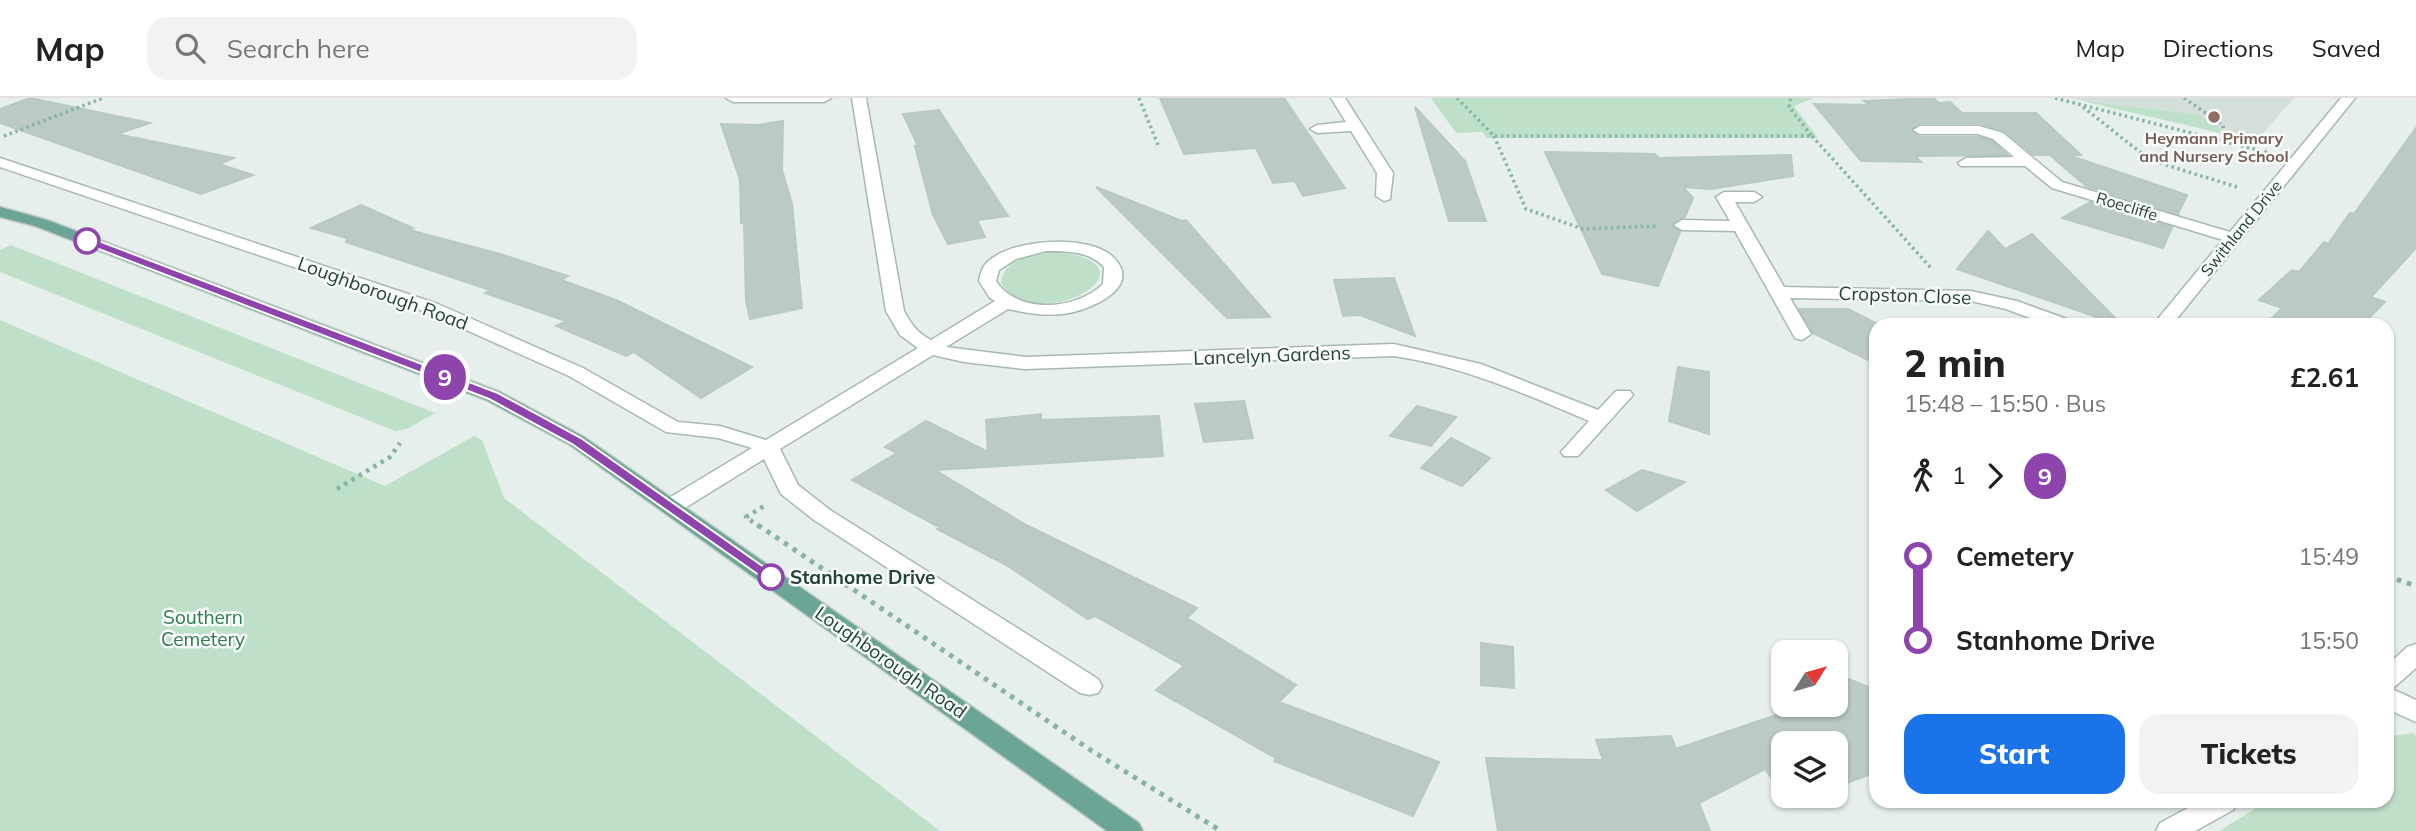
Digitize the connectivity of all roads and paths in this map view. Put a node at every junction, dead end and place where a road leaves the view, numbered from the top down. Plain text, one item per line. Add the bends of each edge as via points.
1 (103, 98) edge
2 (733, 98) edge
3 (824, 98) edge
4 (859, 98) edge
5 (1139, 98) edge
6 (1338, 98) edge
7 (1457, 98) edge
8 (1791, 98) edge
9 (2055, 98) edge
10 (2184, 98) edge
11 (2348, 98) edge
12 (2080, 104) junction
13 (1356, 126) junction
14 (1317, 129) dead end
15 (1920, 130) dead end
16 (1494, 136) junction
17 (1812, 136) junction
18 (0, 137) edge
19 (2224, 141) junction
20 (1158, 145) dead end
21 (2297, 160) junction
22 (2028, 161) junction
23 (0, 162) edge
24 (1966, 163) dead end
25 (1384, 196) dead end
26 (2267, 196) junction
27 (1754, 197) dead end
28 (0, 212) edge
29 (1682, 225) joint
30 (1740, 226) junction
31 (2233, 239) junction
32 (1778, 292) junction
33 (1971, 296) junction
34 (1005, 303) junction
35 (2047, 318) edge
36 (2168, 318) edge
37 (1802, 334) dead end
38 (931, 348) junction
39 (1623, 395) dead end
40 (1602, 419) junction
41 (400, 443) dead end
42 (769, 447) junction
43 (1571, 452) dead end
44 (337, 489) dead end
45 (789, 489) junction
46 (671, 506) junction
47 (2394, 578) edge
48 (2416, 586) edge
49 (2416, 653) edge
50 (2394, 674) edge
51 (1089, 686) dead end
52 (2394, 701) edge
53 (2416, 712) edge
54 (2212, 808) edge
55 (1129, 831) edge
56 (1222, 831) edge
57 (2170, 831) edge

1 - 18 path
2 - 3 street
4 - 38 street via 895,311 908,333
5 - 20 path
6 - 13 street
7 - 16 path
8 - 17 path via 1789,107
9 - 12 path
10 - 19 path via 2223,125
11 - 21 street, Swithland Drive
12 - 19 path
12 - 26 path via 2150,160
13 - 14 street
13 - 25 street via 1385,173
15 - 22 street, Roecliffe via 1979,130 1998,136
16 - 17 path
16 - 29 path via 1526,209 1583,229
17 - 33 path via 1932,269
19 - 21 path
21 - 26 street, Swithland Drive
22 - 24 street
22 - 31 street, Roecliffe via 2057,185
23 - 42 street, Loughborough Road via 432,308 576,372 673,428 720,432
26 - 31 street, Swithland Drive
27 - 30 street via 1724,197
28 - 46 main road, Loughborough Road via 41,223 494,396 577,441
29 - 30 street
30 - 32 street
31 - 36 street, Swithland Drive
32 - 33 street, Cropston Close
32 - 37 street
33 - 35 street, Cropston Close
34 - 34 street via 1044,310 1066,308 1102,295 1115,274 1101,255 1085,249 1026,249 1009,255 988,274 987,285
34 - 38 street
38 - 40 street, Lancelyn Gardens via 1025,363 1394,350 1463,363
38 - 42 street
39 - 40 street
40 - 43 street
41 - 44 path via 390,457
42 - 45 street
42 - 46 street
45 - 51 street via 822,515
45 - 56 path via 746,517 1089,749
46 - 55 main road, Loughborough Road
47 - 48 path
49 - 50 street
52 - 53 street
54 - 57 street

